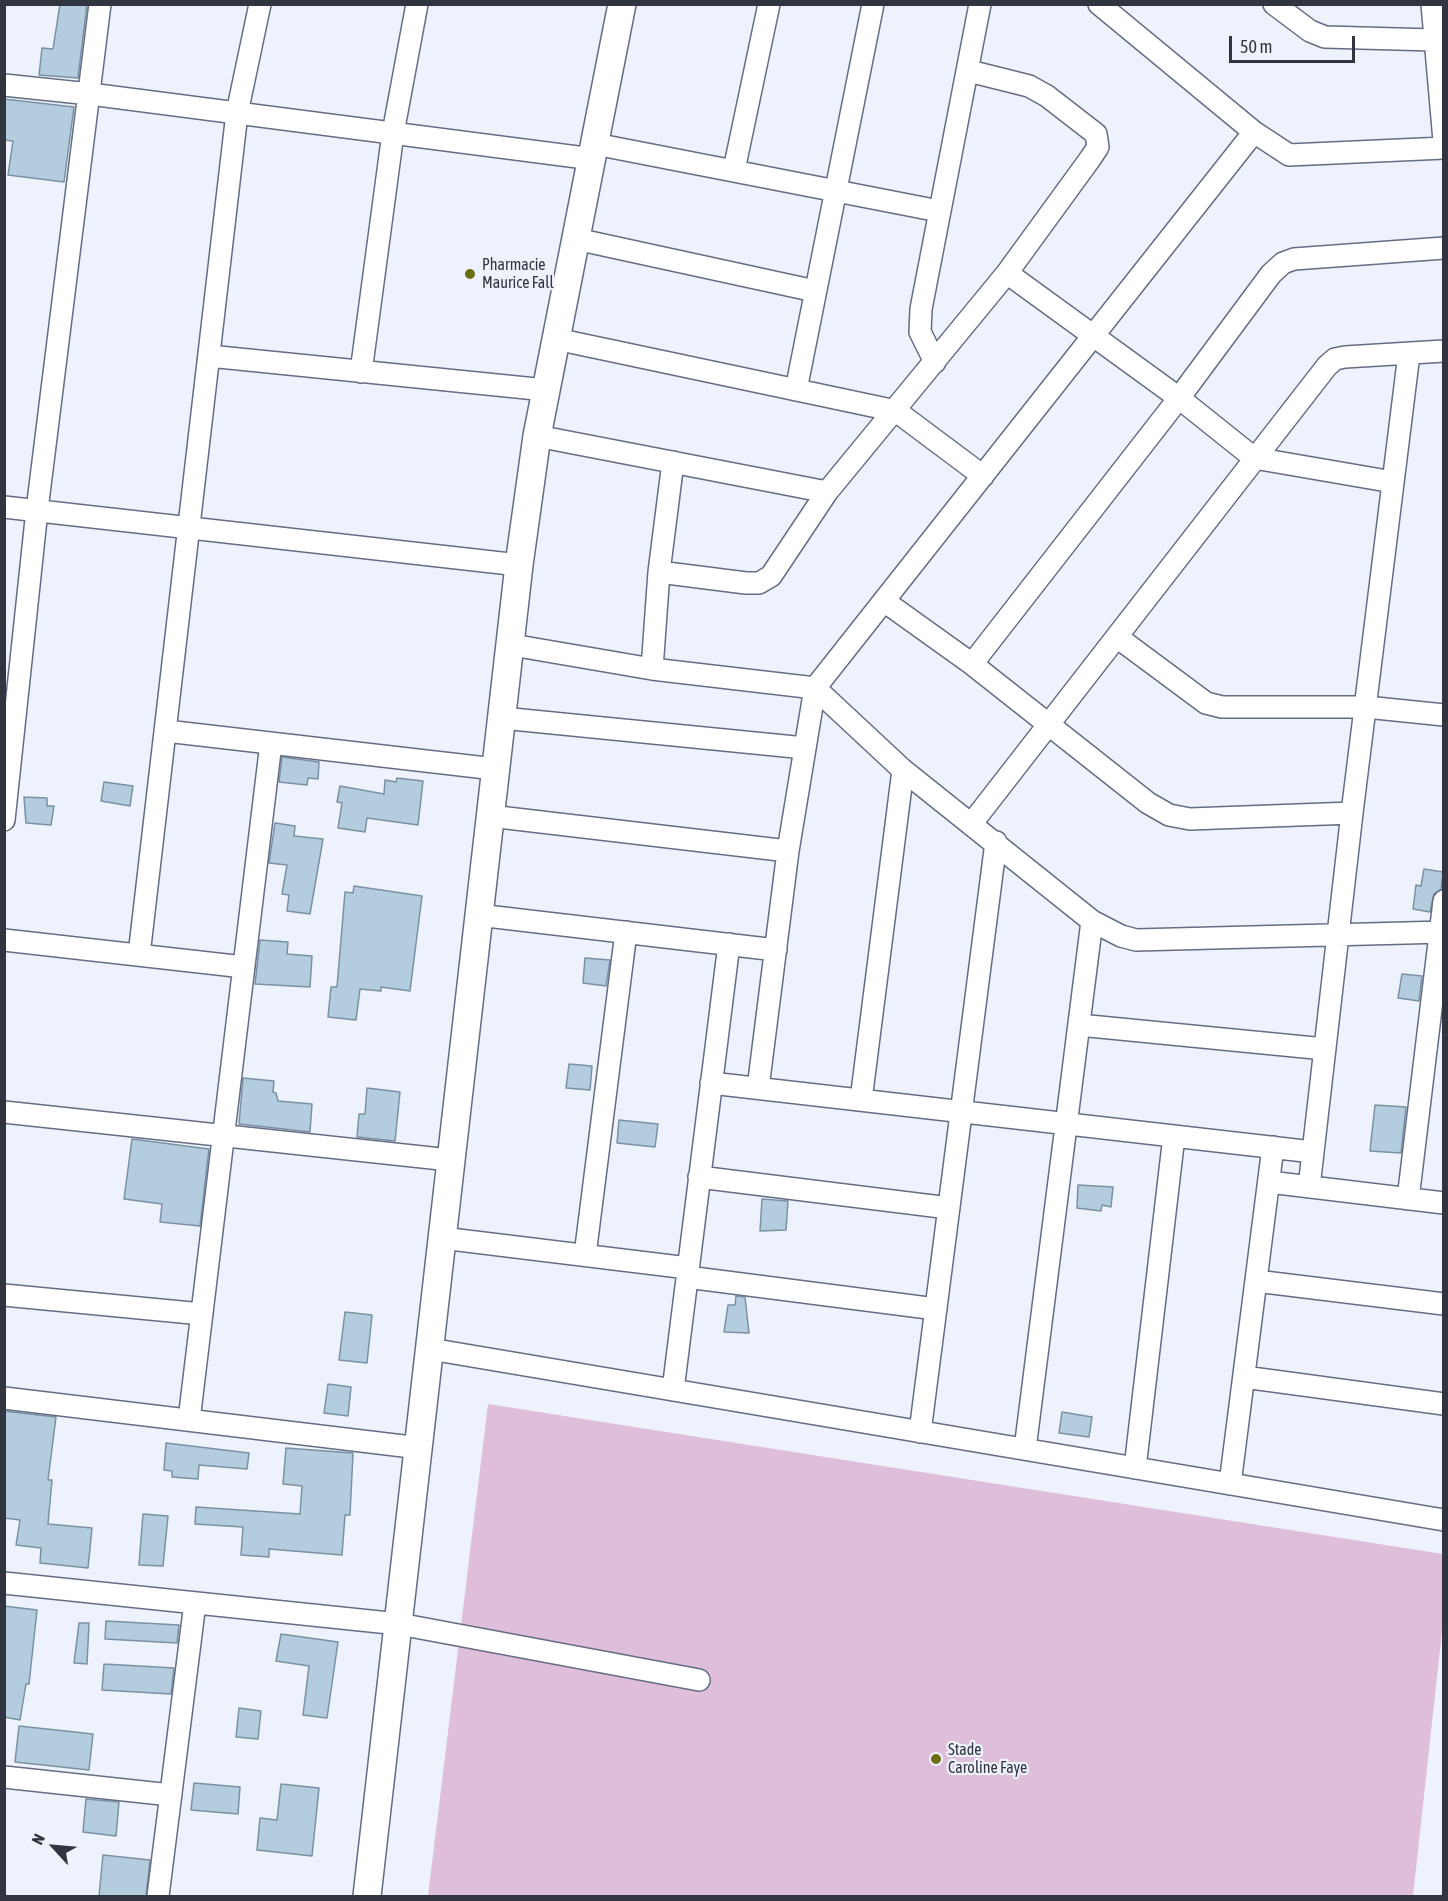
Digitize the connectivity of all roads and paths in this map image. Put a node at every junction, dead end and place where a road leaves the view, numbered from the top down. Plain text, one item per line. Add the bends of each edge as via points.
1 (100, 4) edge
2 (260, 4) edge
3 (417, 4) edge
4 (622, 4) edge
5 (769, 4) edge
6 (873, 4) edge
7 (980, 4) edge
8 (1099, 4) edge
9 (1274, 4) edge
10 (1432, 4) edge
11 (1434, 40) junction
12 (969, 71) junction
13 (4, 85) edge
14 (90, 94) junction
15 (237, 113) junction
16 (1254, 132) junction
17 (393, 133) junction
18 (1443, 141) edge
19 (1443, 148) edge
20 (594, 151) junction
21 (734, 170) junction
22 (836, 191) junction
23 (939, 211) junction
24 (576, 240) junction
25 (1443, 248) edge
26 (1007, 273) junction
27 (815, 291) junction
28 (1095, 335) junction
29 (556, 339) junction
30 (1443, 351) edge
31 (1409, 354) junction
32 (209, 356) junction
33 (935, 362) junction
34 (361, 372) junction
35 (546, 390) junction
36 (795, 390) junction
37 (1179, 398) junction
38 (896, 411) junction
39 (537, 436) junction
40 (1254, 458) junction
41 (674, 462) junction
42 (983, 476) junction
43 (1393, 482) junction
44 (827, 492) junction
45 (4, 507) edge
46 (37, 510) junction
47 (190, 527) junction
48 (519, 565) junction
49 (659, 572) junction
50 (884, 601) junction
51 (1117, 637) junction
52 (512, 645) junction
53 (972, 664) junction
54 (652, 669) junction
55 (815, 688) junction
56 (1366, 707) junction
57 (1443, 715) edge
58 (502, 718) junction
59 (1048, 724) junction
60 (166, 731) junction
61 (271, 743) junction
62 (805, 748) junction
63 (495, 769) junction
64 (903, 770) junction
65 (1352, 813) junction
66 (490, 816) junction
67 (4, 820) edge
68 (972, 824) junction
69 (996, 842) junction
70 (788, 851) junction
71 (1443, 901) edge
72 (478, 915) junction
73 (1092, 921) junction
74 (626, 932) junction
75 (1442, 932) edge
76 (1340, 935) junction
77 (4, 940) edge
78 (729, 944) junction
79 (776, 950) junction
80 (139, 955) junction
81 (244, 967) junction
82 (1079, 1025) junction
83 (1325, 1049) junction
84 (711, 1083) junction
85 (758, 1088) junction
86 (861, 1100) junction
87 (4, 1112) edge
88 (961, 1112) junction
89 (1066, 1124) junction
90 (224, 1136) junction
91 (1173, 1136) junction
92 (1273, 1147) junction
93 (1313, 1152) junction
94 (450, 1160) junction
95 (699, 1178) junction
96 (1269, 1182) junction
97 (1310, 1187) junction
98 (1408, 1199) junction
99 (1443, 1203) edge
100 (949, 1208) junction
101 (442, 1238) junction
102 (585, 1255) junction
103 (688, 1273) junction
104 (1256, 1281) junction
105 (4, 1295) edge
106 (1443, 1304) edge
107 (936, 1309) junction
108 (202, 1314) junction
109 (430, 1349) junction
110 (1244, 1377) junction
111 (673, 1390) junction
112 (4, 1398) edge
113 (1443, 1404) edge
114 (189, 1420) junction
115 (920, 1432) junction
116 (420, 1448) junction
117 (1025, 1449) junction
118 (1135, 1468) junction
119 (1230, 1484) junction
120 (1443, 1520) edge
121 (4, 1583) edge
122 (195, 1603) junction
123 (399, 1624) junction
124 (699, 1680) dead end
125 (4, 1777) edge
126 (171, 1795) junction
127 (158, 1896) edge
128 (367, 1896) edge

1 - 14 street
2 - 15 street
3 - 17 street
4 - 20 main road
5 - 21 street
6 - 22 street
7 - 12 street
8 - 16 street
9 - 11 street via 1310,31 1325,37
10 - 11 street
11 - 18 street
12 - 23 street
12 - 26 street via 1029,86 1096,134 1098,147
13 - 14 street
14 - 15 street
14 - 46 street
15 - 17 street
15 - 32 street
16 - 19 street via 1289,155
16 - 28 street
17 - 20 street
17 - 34 street
20 - 21 street
20 - 24 main road
21 - 22 street
22 - 23 street
22 - 27 street
23 - 33 street via 920,332
24 - 27 street
24 - 29 main road
25 - 37 street via 1283,263
26 - 28 street
26 - 33 street
27 - 36 street
28 - 37 street
28 - 42 street
29 - 35 main road
29 - 36 street
30 - 31 street
31 - 40 street via 1335,359
31 - 43 street
32 - 34 street
32 - 47 street
33 - 38 street
34 - 35 street
35 - 39 main road
36 - 38 street
37 - 40 street
37 - 53 street
38 - 42 street
38 - 44 street
39 - 41 street
39 - 48 main road
40 - 43 street
40 - 51 street
41 - 44 street
41 - 49 street
42 - 50 street
43 - 56 street
44 - 49 street via 771,576 759,583
45 - 46 street
46 - 47 street
46 - 67 street
47 - 48 street
47 - 60 street
48 - 52 main road
49 - 54 street
50 - 53 street
50 - 55 street
51 - 56 street via 1206,703 1222,707
51 - 59 street
52 - 54 street
52 - 58 main road
53 - 59 street
54 - 55 street
55 - 62 street
55 - 64 street
56 - 57 street
56 - 65 street
58 - 62 street
58 - 63 main road
59 - 65 street via 1148,803 1169,815 1190,819
59 - 68 street
60 - 61 street
60 - 80 street
61 - 63 street
61 - 81 street
62 - 70 street
63 - 66 main road
64 - 68 street
64 - 86 street
65 - 76 street
66 - 70 street
66 - 72 main road
68 - 69 street
69 - 73 street
69 - 88 street
70 - 79 street
71 - 75 street
72 - 74 street
72 - 94 main road
73 - 76 street via 1136,940
73 - 82 street
74 - 78 street
74 - 102 street
75 - 76 street
75 - 98 street
76 - 83 street
77 - 80 street
78 - 79 street
78 - 84 street
79 - 85 street
80 - 81 street
81 - 90 street
82 - 83 street
82 - 89 street
83 - 93 street
84 - 85 street
84 - 95 street
85 - 86 street
86 - 88 street
87 - 90 street
88 - 89 street
88 - 100 street
89 - 91 street
89 - 117 street
90 - 94 street
90 - 108 street
91 - 92 street
91 - 118 street
92 - 93 street
92 - 96 street
93 - 97 street
94 - 101 main road
95 - 100 street
95 - 103 street
96 - 97 street
96 - 104 street
97 - 98 street
98 - 99 street
100 - 107 street
101 - 102 street
101 - 109 main road
102 - 103 street
103 - 107 street
103 - 111 street
104 - 106 street
104 - 110 street
105 - 108 street
107 - 115 street
108 - 114 street
109 - 111 street
109 - 116 main road
110 - 113 street
110 - 119 street
111 - 115 street
112 - 114 street
114 - 116 street
115 - 117 street
116 - 123 main road
117 - 118 street
118 - 119 street
119 - 120 street
121 - 122 street
122 - 123 street
122 - 126 street
123 - 124 street
123 - 128 main road
125 - 126 street
126 - 127 street

